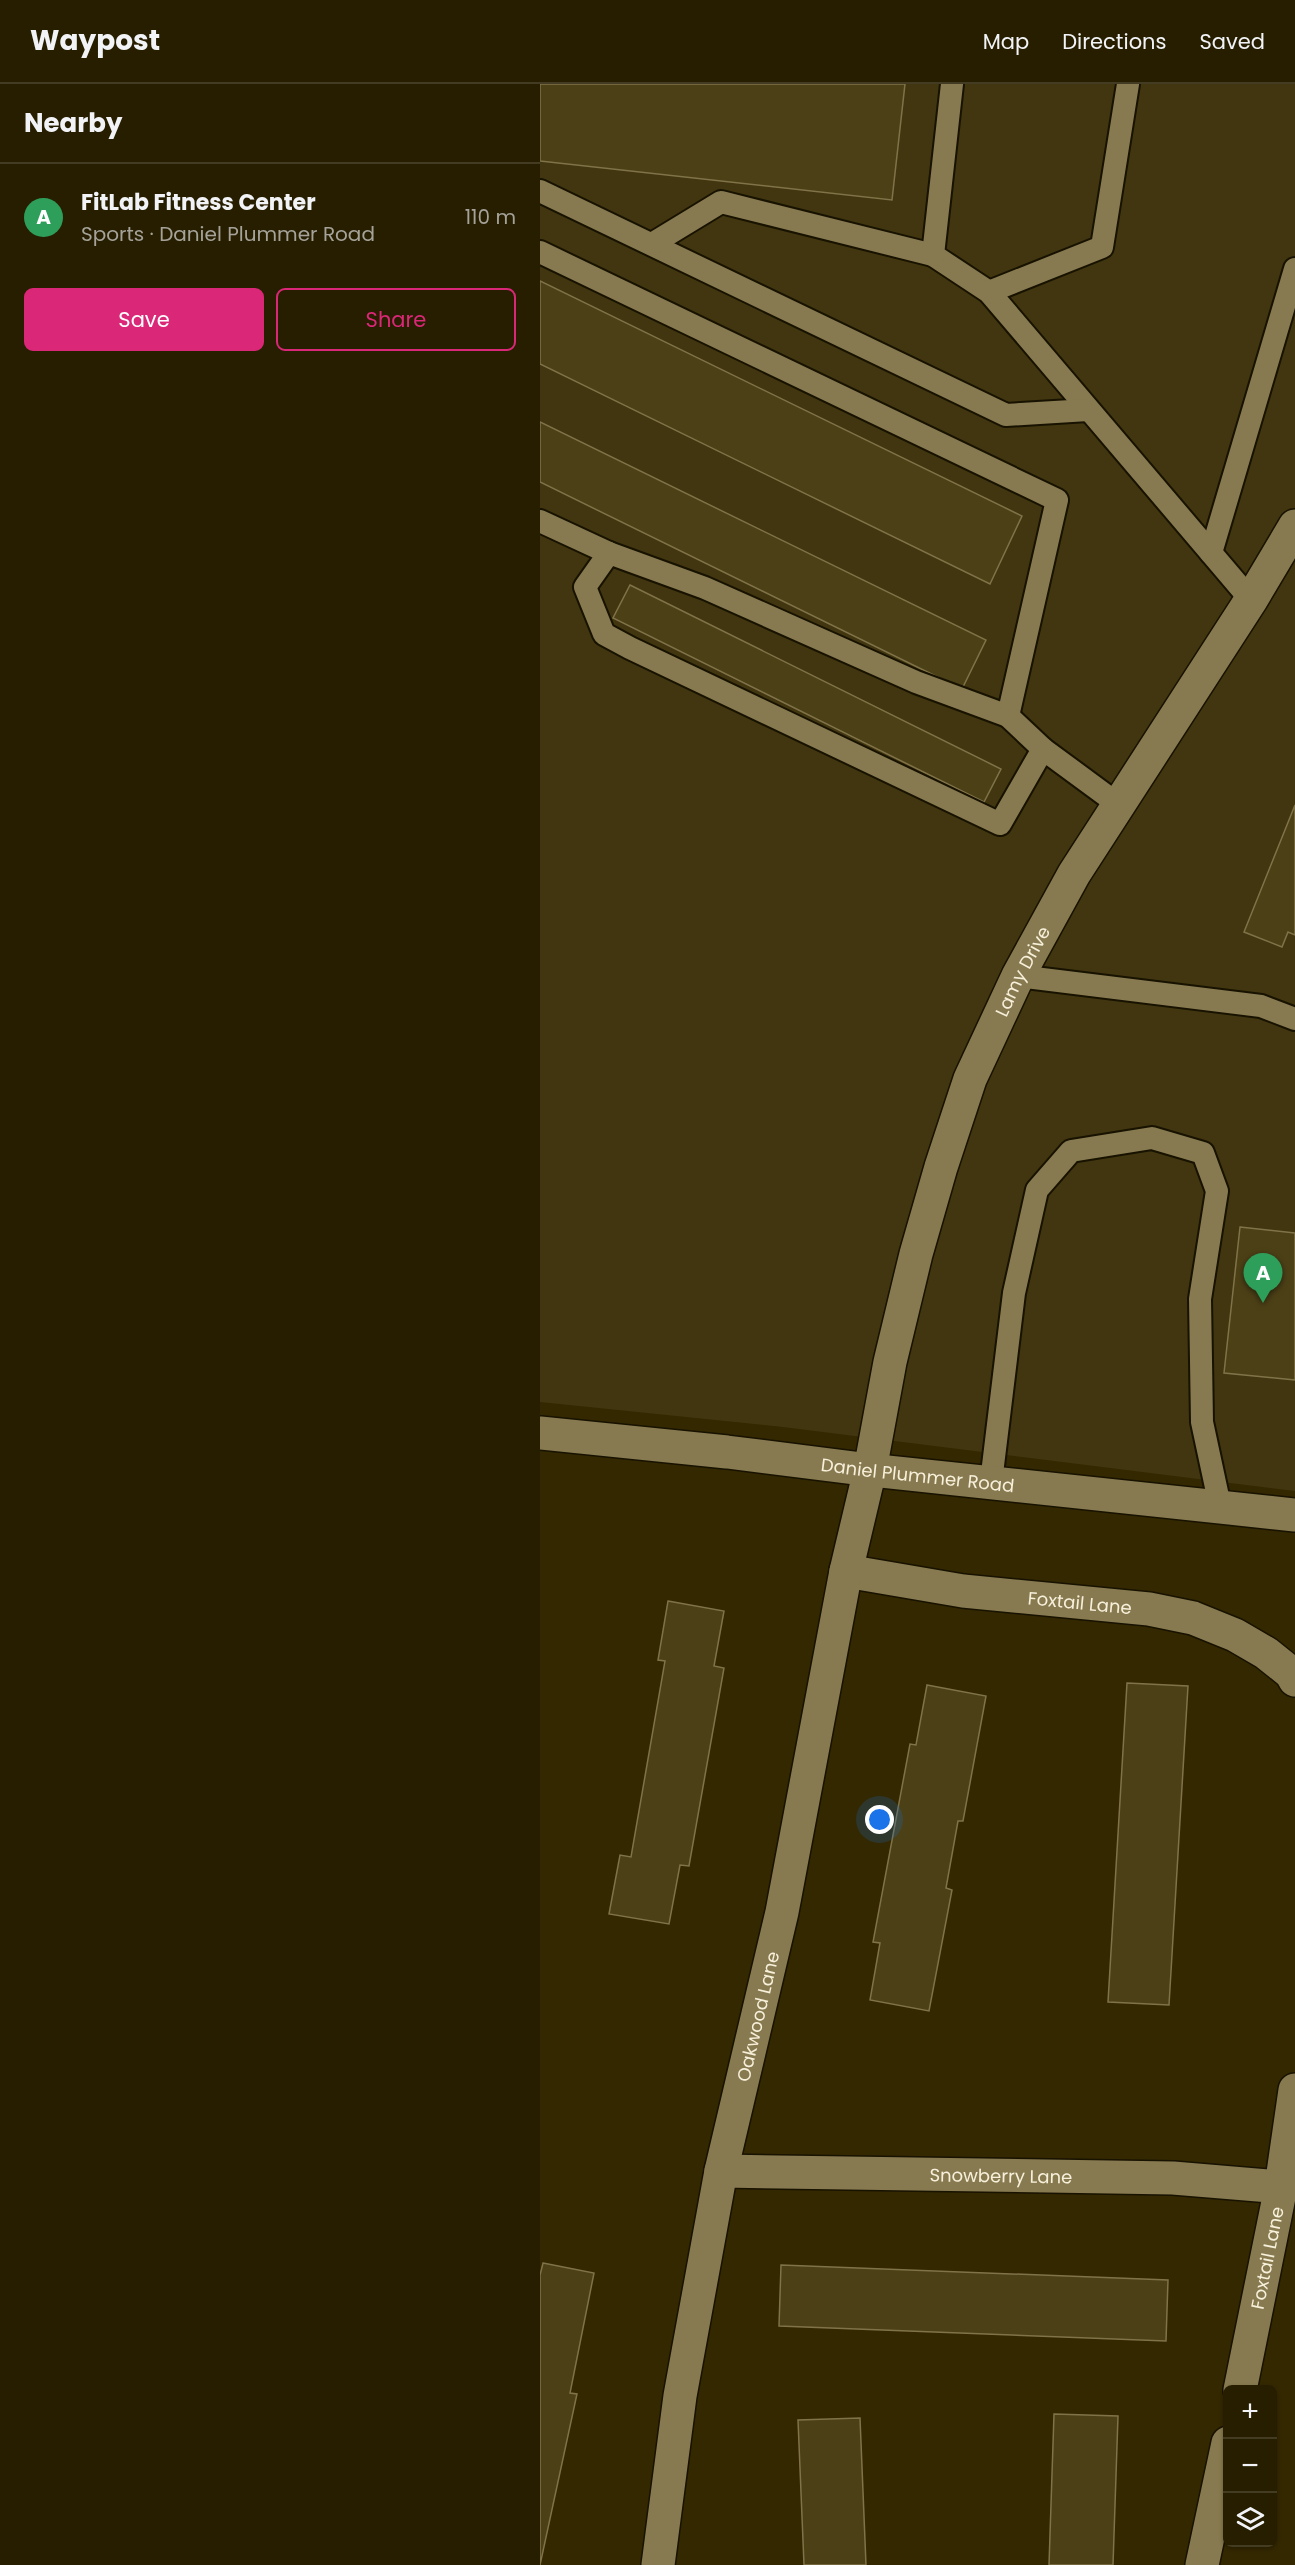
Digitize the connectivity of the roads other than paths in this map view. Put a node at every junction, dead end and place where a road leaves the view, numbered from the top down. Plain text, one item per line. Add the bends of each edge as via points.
1 (952, 84) edge
2 (1128, 84) edge
3 (540, 191) edge
4 (652, 244) junction
5 (540, 252) edge
6 (933, 255) junction
7 (1295, 269) edge
8 (989, 292) junction
9 (1088, 410) junction
10 (540, 521) edge
11 (1295, 526) edge
12 (609, 553) junction
13 (1211, 553) junction
14 (1251, 600) junction
15 (1008, 716) junction
16 (1043, 749) junction
17 (1119, 805) junction
18 (1018, 976) junction
19 (1295, 1019) edge
20 (540, 1433) edge
21 (870, 1470) junction
22 (991, 1482) junction
23 (1220, 1506) junction
24 (1295, 1515) edge
25 (846, 1571) junction
26 (1295, 1680) edge
27 (1295, 2090) edge
28 (721, 2171) junction
29 (1281, 2187) junction
30 (1241, 2385) edge
31 (1223, 2463) edge
32 (658, 2565) edge
33 (1202, 2565) edge

1 - 6 lane
2 - 8 lane via 1102,247
3 - 4 lane
4 - 6 lane via 721,202
4 - 9 lane via 1006,415
5 - 15 lane via 1057,500
6 - 8 lane
7 - 13 lane
8 - 9 lane
9 - 13 lane
10 - 12 lane
11 - 14 street, Lamy Drive
12 - 15 lane via 705,588 916,682
12 - 16 lane via 585,587 604,634 1000,824
13 - 14 lane
14 - 17 street, Lamy Drive
15 - 16 lane
16 - 17 lane
17 - 18 street, Lamy Drive via 1074,874
18 - 19 lane via 1261,1006
18 - 21 street, Lamy Drive via 970,1079 941,1167 890,1362
20 - 21 street, Daniel Plummer Road
21 - 22 street, Daniel Plummer Road
21 - 25 street, Oakwood Lane
22 - 23 street, Daniel Plummer Road
22 - 23 lane via 1014,1293 1037,1190 1071,1151 1152,1138 1203,1153 1217,1191 1200,1299 1202,1422
23 - 24 street, Daniel Plummer Road
25 - 26 street, Foxtail Lane via 963,1592 1149,1609 1193,1618 1266,1653
25 - 28 street, Oakwood Lane via 782,1912
27 - 29 street, Foxtail Lane
28 - 29 street, Snowberry Lane via 1173,2178
28 - 32 street, Oakwood Lane via 680,2396
29 - 30 street, Foxtail Lane
31 - 33 street

